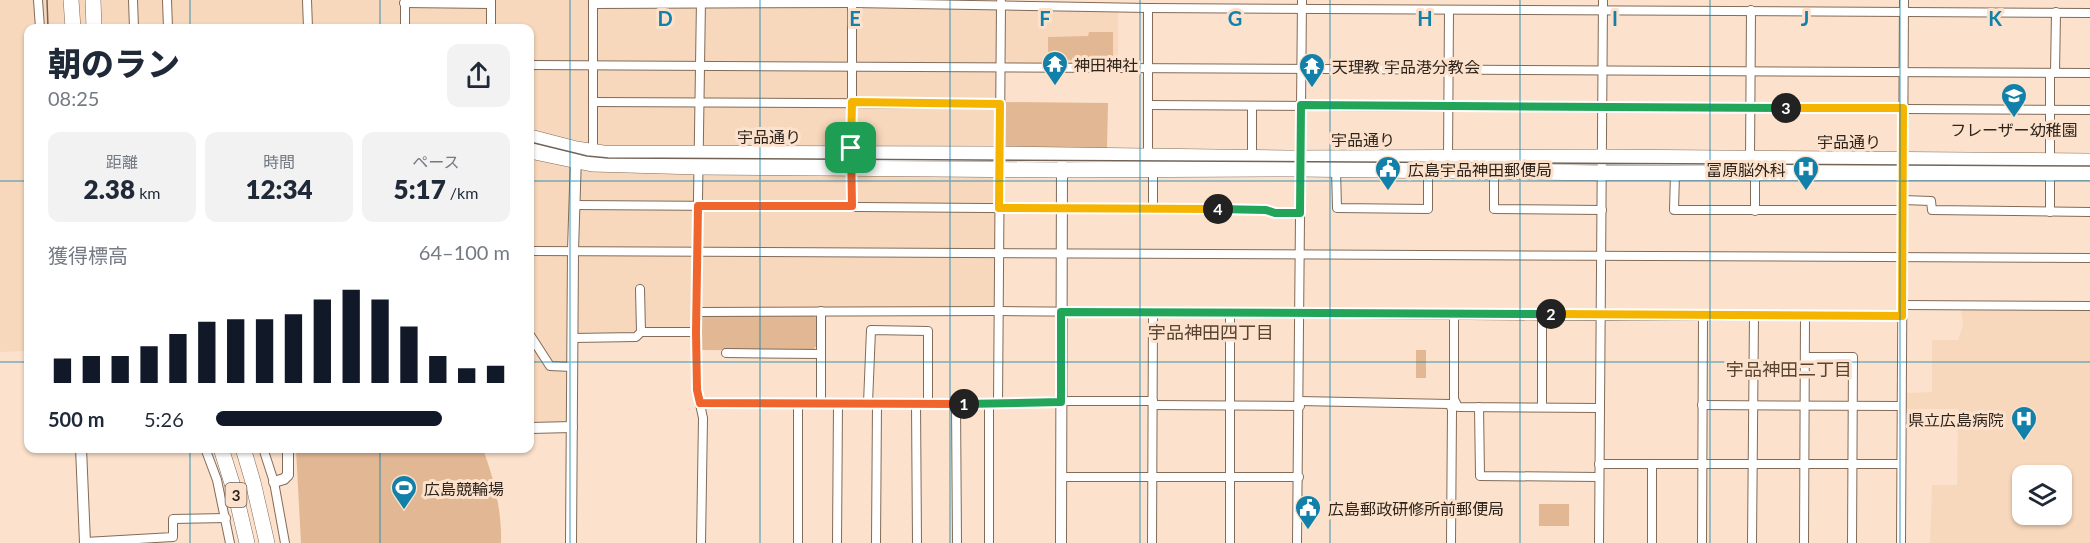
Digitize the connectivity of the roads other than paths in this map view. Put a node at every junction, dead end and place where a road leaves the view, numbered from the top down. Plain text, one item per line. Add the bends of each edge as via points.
1 (39, 0) edge
2 (73, 0) edge
3 (93, 0) edge
4 (133, 0) edge
5 (167, 0) edge
6 (307, 0) edge
7 (1904, 0) edge
8 (405, 2) edge
9 (491, 2) edge
10 (593, 2) edge
11 (701, 2) edge
12 (852, 2) edge
13 (1001, 3) edge
14 (1302, 4) edge
15 (1603, 4) edge
16 (1148, 8) junction
17 (1449, 10) junction
18 (1751, 10) junction
19 (1904, 11) junction
20 (2056, 12) junction
21 (2090, 13) edge
22 (40, 24) edge
23 (75, 24) edge
24 (94, 24) edge
25 (134, 24) edge
26 (168, 24) edge
27 (308, 24) edge
28 (405, 24) edge
29 (491, 24) edge
30 (534, 65) edge
31 (593, 65) junction
32 (699, 65) junction
33 (1001, 66) junction
34 (851, 67) junction
35 (1148, 67) junction
36 (1301, 68) junction
37 (1449, 70) junction
38 (1603, 72) junction
39 (1750, 72) junction
40 (1903, 72) junction
41 (2053, 73) junction
42 (2090, 74) edge
43 (593, 102) junction
44 (699, 102) junction
45 (852, 102) junction
46 (1000, 104) junction
47 (1149, 105) junction
48 (1301, 105) junction
49 (1251, 106) junction
50 (1449, 107) junction
51 (1603, 107) junction
52 (1750, 107) junction
53 (1903, 108) junction
54 (2050, 109) junction
55 (2090, 110) edge
56 (534, 139) edge
57 (534, 150) edge
58 (593, 152) junction
59 (576, 155) junction
60 (1252, 157) junction
61 (1448, 157) junction
62 (698, 160) junction
63 (851, 161) junction
64 (2090, 161) edge
65 (1000, 162) junction
66 (1062, 163) junction
67 (1151, 163) junction
68 (1300, 163) junction
69 (1603, 165) junction
70 (1753, 165) junction
71 (1903, 166) junction
72 (2051, 167) junction
73 (1336, 169) junction
74 (1428, 171) junction
75 (1494, 171) junction
76 (1675, 173) junction
77 (2090, 173) edge
78 (1903, 200) junction
79 (574, 205) junction
80 (698, 206) junction
81 (852, 206) junction
82 (999, 208) junction
83 (1062, 208) junction
84 (1152, 209) junction
85 (1602, 210) junction
86 (1903, 210) junction
87 (1755, 211) junction
88 (2050, 212) junction
89 (2090, 212) edge
90 (1300, 213) junction
91 (573, 250) junction
92 (534, 251) edge
93 (698, 251) junction
94 (999, 253) junction
95 (1061, 253) junction
96 (1300, 255) junction
97 (1601, 255) junction
98 (1903, 258) junction
99 (2090, 258) edge
100 (640, 289) dead end
101 (1902, 305) junction
102 (2090, 306) edge
103 (821, 311) junction
104 (998, 311) junction
105 (697, 312) junction
106 (1061, 312) junction
107 (1154, 312) junction
108 (1230, 313) junction
109 (1300, 314) junction
110 (1454, 314) junction
111 (1542, 314) junction
112 (1703, 315) junction
113 (1754, 315) junction
114 (1805, 315) junction
115 (1601, 316) junction
116 (1902, 316) junction
117 (641, 332) junction
118 (696, 332) junction
119 (573, 338) junction
120 (534, 341) edge
121 (726, 353) dead end
122 (821, 354) junction
123 (1805, 357) junction
124 (572, 367) junction
125 (1061, 402) junction
126 (700, 403) junction
127 (798, 403) junction
128 (821, 403) junction
129 (838, 403) junction
130 (873, 403) junction
131 (916, 403) junction
132 (928, 403) junction
133 (1153, 403) junction
134 (956, 404) junction
135 (993, 404) junction
136 (1300, 404) junction
137 (1230, 405) junction
138 (1702, 405) junction
139 (1753, 405) junction
140 (1805, 406) junction
141 (1902, 406) junction
142 (1479, 407) junction
143 (1542, 407) junction
144 (1853, 407) junction
145 (1600, 408) junction
146 (534, 428) edge
147 (572, 428) junction
148 (81, 453) edge
149 (208, 453) edge
150 (220, 453) edge
151 (221, 453) edge
152 (245, 453) edge
153 (265, 453) edge
154 (288, 453) edge
155 (1599, 464) junction
156 (1652, 464) junction
157 (1701, 464) junction
158 (1753, 464) junction
159 (1805, 464) junction
160 (1852, 464) junction
161 (1901, 464) junction
162 (1152, 476) junction
163 (1060, 477) junction
164 (1230, 477) junction
165 (1299, 477) junction
166 (1599, 477) junction
167 (274, 482) junction
168 (226, 518) junction
169 (85, 543) edge
170 (230, 543) edge
171 (240, 543) edge
172 (247, 543) edge
173 (267, 543) edge
174 (285, 543) edge
175 (571, 543) edge
176 (701, 543) edge
177 (798, 543) edge
178 (837, 543) edge
179 (876, 543) edge
180 (917, 543) edge
181 (957, 543) edge
182 (989, 543) edge
183 (1061, 543) edge
184 (1152, 543) edge
185 (1230, 543) edge
186 (1297, 543) edge
187 (1451, 543) edge
188 (1599, 543) edge
189 (1652, 543) edge
190 (1702, 543) edge
191 (1752, 543) edge
192 (1804, 543) edge
193 (1852, 543) edge
194 (1901, 543) edge

1 - 22 street
2 - 23 highway
3 - 24 highway
4 - 25 street
5 - 26 street
6 - 27 street
7 - 19 street
8 - 9 street
8 - 28 street
9 - 29 street
10 - 11 street
10 - 31 street
11 - 12 street
11 - 32 street
12 - 13 street
12 - 34 street
13 - 16 street
13 - 33 street
14 - 16 street
14 - 17 street
14 - 36 street
15 - 17 street
15 - 18 street
15 - 38 street
16 - 35 street
17 - 37 street
18 - 19 street
18 - 39 street
19 - 20 street
19 - 40 street
20 - 21 street
20 - 41 street
30 - 31 street
31 - 32 street
31 - 43 street
32 - 34 street
32 - 44 street
33 - 34 street
33 - 35 street
33 - 46 street
34 - 45 street
35 - 36 street
35 - 47 street
36 - 37 street
36 - 48 street
37 - 38 street
37 - 50 street
38 - 39 street
38 - 51 street
39 - 40 street
39 - 52 street
40 - 41 street
40 - 53 street
41 - 42 street
41 - 54 street
43 - 44 street
43 - 58 street
44 - 45 street
44 - 62 street
45 - 46 street
45 - 63 street
46 - 65 street
47 - 49 street
47 - 67 street
48 - 49 street
48 - 50 street
48 - 68 street
49 - 60 street
50 - 51 street
50 - 61 street
51 - 52 street
51 - 69 street
52 - 53 street
52 - 70 street
53 - 54 street
53 - 71 street
54 - 55 street
54 - 72 street
56 - 59 highway, 宇品通り
57 - 59 highway, 宇品通り
58 - 59 highway, 宇品通り
58 - 62 highway, 宇品通り
59 - 62 highway, 宇品通り via 602,165
59 - 79 street
60 - 67 highway, 宇品通り
60 - 68 highway, 宇品通り
61 - 68 highway, 宇品通り
61 - 69 highway, 宇品通り
62 - 63 highway, 宇品通り
62 - 80 street
63 - 65 highway, 宇品通り
63 - 81 street
64 - 72 highway, 宇品通り
65 - 66 highway, 宇品通り
65 - 82 street
66 - 67 highway, 宇品通り
66 - 83 street
67 - 68 highway, 宇品通り
67 - 84 street
68 - 73 highway, 宇品通り
68 - 90 street
69 - 70 highway, 宇品通り
69 - 75 highway, 宇品通り
69 - 76 highway, 宇品通り
69 - 85 street
70 - 71 highway, 宇品通り
70 - 76 highway, 宇品通り
70 - 87 street
71 - 72 highway, 宇品通り
71 - 78 street
72 - 77 highway, 宇品通り
72 - 88 street
73 - 74 highway, 宇品通り
73 - 74 street via 1337,208 1428,209
74 - 75 highway, 宇品通り
75 - 85 street via 1494,208
76 - 87 street via 1674,210
78 - 86 street
78 - 88 street via 1932,201 1932,210
79 - 80 street
79 - 91 street
80 - 81 street
80 - 93 street
81 - 82 street
82 - 83 street
82 - 94 street
83 - 84 street
83 - 95 street
84 - 90 street
85 - 97 street
86 - 87 street
86 - 98 street
88 - 89 street
90 - 96 street
91 - 92 street
91 - 93 street
91 - 119 street
93 - 94 street
93 - 105 street
94 - 95 street
94 - 104 street
95 - 96 street
95 - 106 street
96 - 97 street
96 - 109 street
97 - 98 street
97 - 115 street
98 - 99 street
98 - 101 street
100 - 117 street
101 - 102 street
101 - 116 street
103 - 104 street
103 - 105 street
103 - 122 street
104 - 106 street
104 - 135 street
105 - 118 street
106 - 107 street
106 - 125 street
107 - 108 street
107 - 133 street
108 - 109 street
108 - 137 street
109 - 110 street
109 - 136 street
110 - 111 street
110 - 142 street via 1454,399 1458,407
111 - 115 street
111 - 143 street
112 - 113 street
112 - 115 street
112 - 138 street
113 - 114 street
113 - 139 street
114 - 116 street
114 - 123 street
115 - 145 street
116 - 141 street
117 - 118 street
117 - 119 street via 636,337
118 - 126 street
119 - 124 street
120 - 124 street via 550,366
121 - 122 street
122 - 128 street
123 - 140 street
123 - 144 street via 1853,357
124 - 147 street
125 - 133 street
125 - 135 street
125 - 163 street
126 - 127 street
126 - 176 street
127 - 128 street
127 - 177 street
128 - 129 street
129 - 130 street
129 - 178 street
130 - 131 street
130 - 132 street via 871,330 928,331
130 - 179 street
131 - 132 street
131 - 180 street
132 - 134 street
133 - 137 street
133 - 162 street
134 - 135 street
134 - 181 street
135 - 182 street
136 - 137 street
136 - 165 street
136 - 187 street via 1450,404
137 - 164 street
138 - 139 street
138 - 157 street
139 - 140 street
139 - 158 street
140 - 144 street
140 - 159 street
141 - 144 street
141 - 161 street
142 - 143 street
142 - 166 street via 1480,476
143 - 145 street
144 - 160 street
145 - 155 street
146 - 147 street
147 - 175 street
148 - 169 street
149 - 168 street
150 - 171 highway
151 - 172 highway, 3
152 - 173 highway
153 - 167 street
154 - 167 street via 288,475
155 - 156 street
155 - 166 street
156 - 157 street
156 - 189 street
157 - 158 street
157 - 190 street
158 - 159 street
158 - 191 street
159 - 160 street
159 - 192 street
160 - 161 street
160 - 193 street
161 - 194 street
162 - 163 street
162 - 164 street
162 - 184 street
163 - 183 street
164 - 165 street
164 - 185 street
165 - 186 street
166 - 188 street
167 - 174 street
168 - 169 street via 172,519 173,537
168 - 170 street

